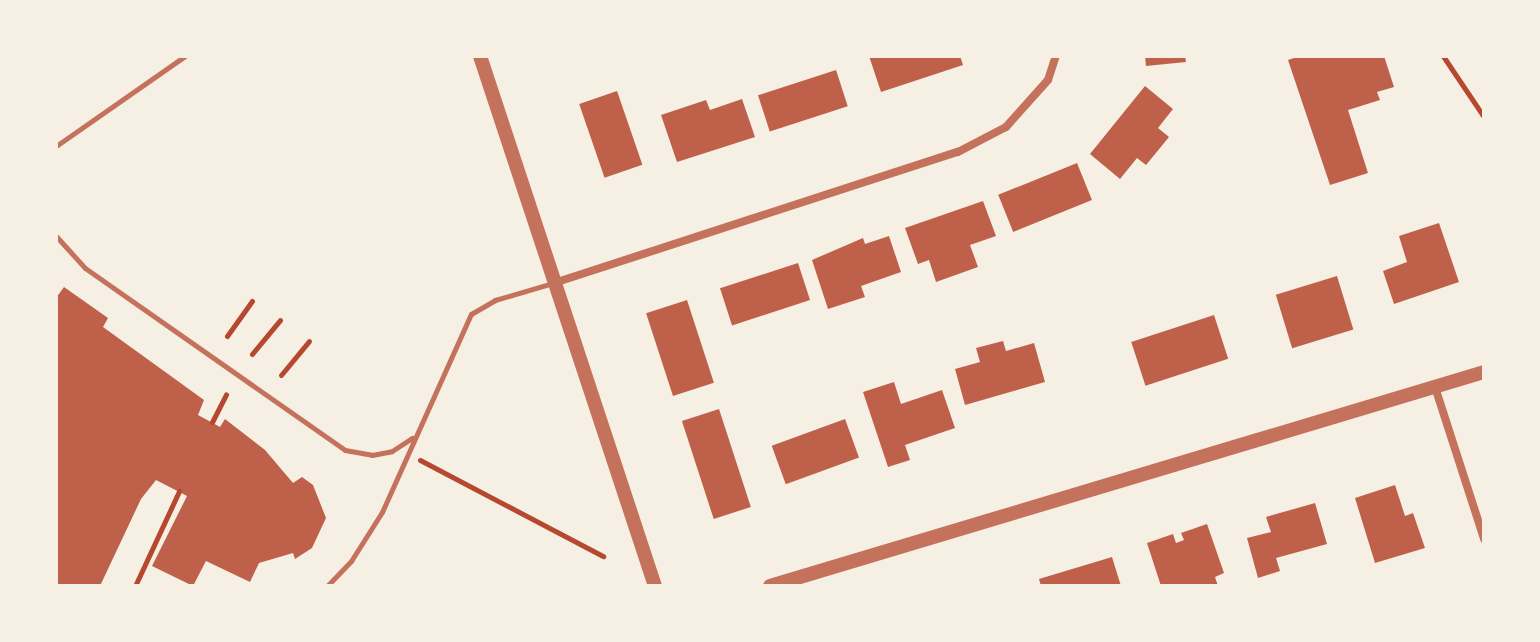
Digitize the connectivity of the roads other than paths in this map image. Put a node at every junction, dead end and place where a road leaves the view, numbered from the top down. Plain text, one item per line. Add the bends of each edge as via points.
1 (185, 56) edge
2 (480, 56) edge
3 (1056, 56) edge
4 (56, 146) edge
5 (56, 236) edge
6 (554, 283) junction
7 (1484, 372) edge
8 (1435, 387) junction
9 (412, 438) junction
10 (1484, 539) edge
11 (327, 586) edge
12 (655, 586) edge
13 (770, 586) edge

1 - 4 lane
2 - 6 street
3 - 6 street via 1048,80 1006,127 958,152
5 - 9 lane via 85,268 345,450 372,455 392,451
6 - 9 lane via 495,300 471,314
6 - 12 street
7 - 8 street
8 - 10 street
8 - 13 street
9 - 11 lane via 382,512 351,561

